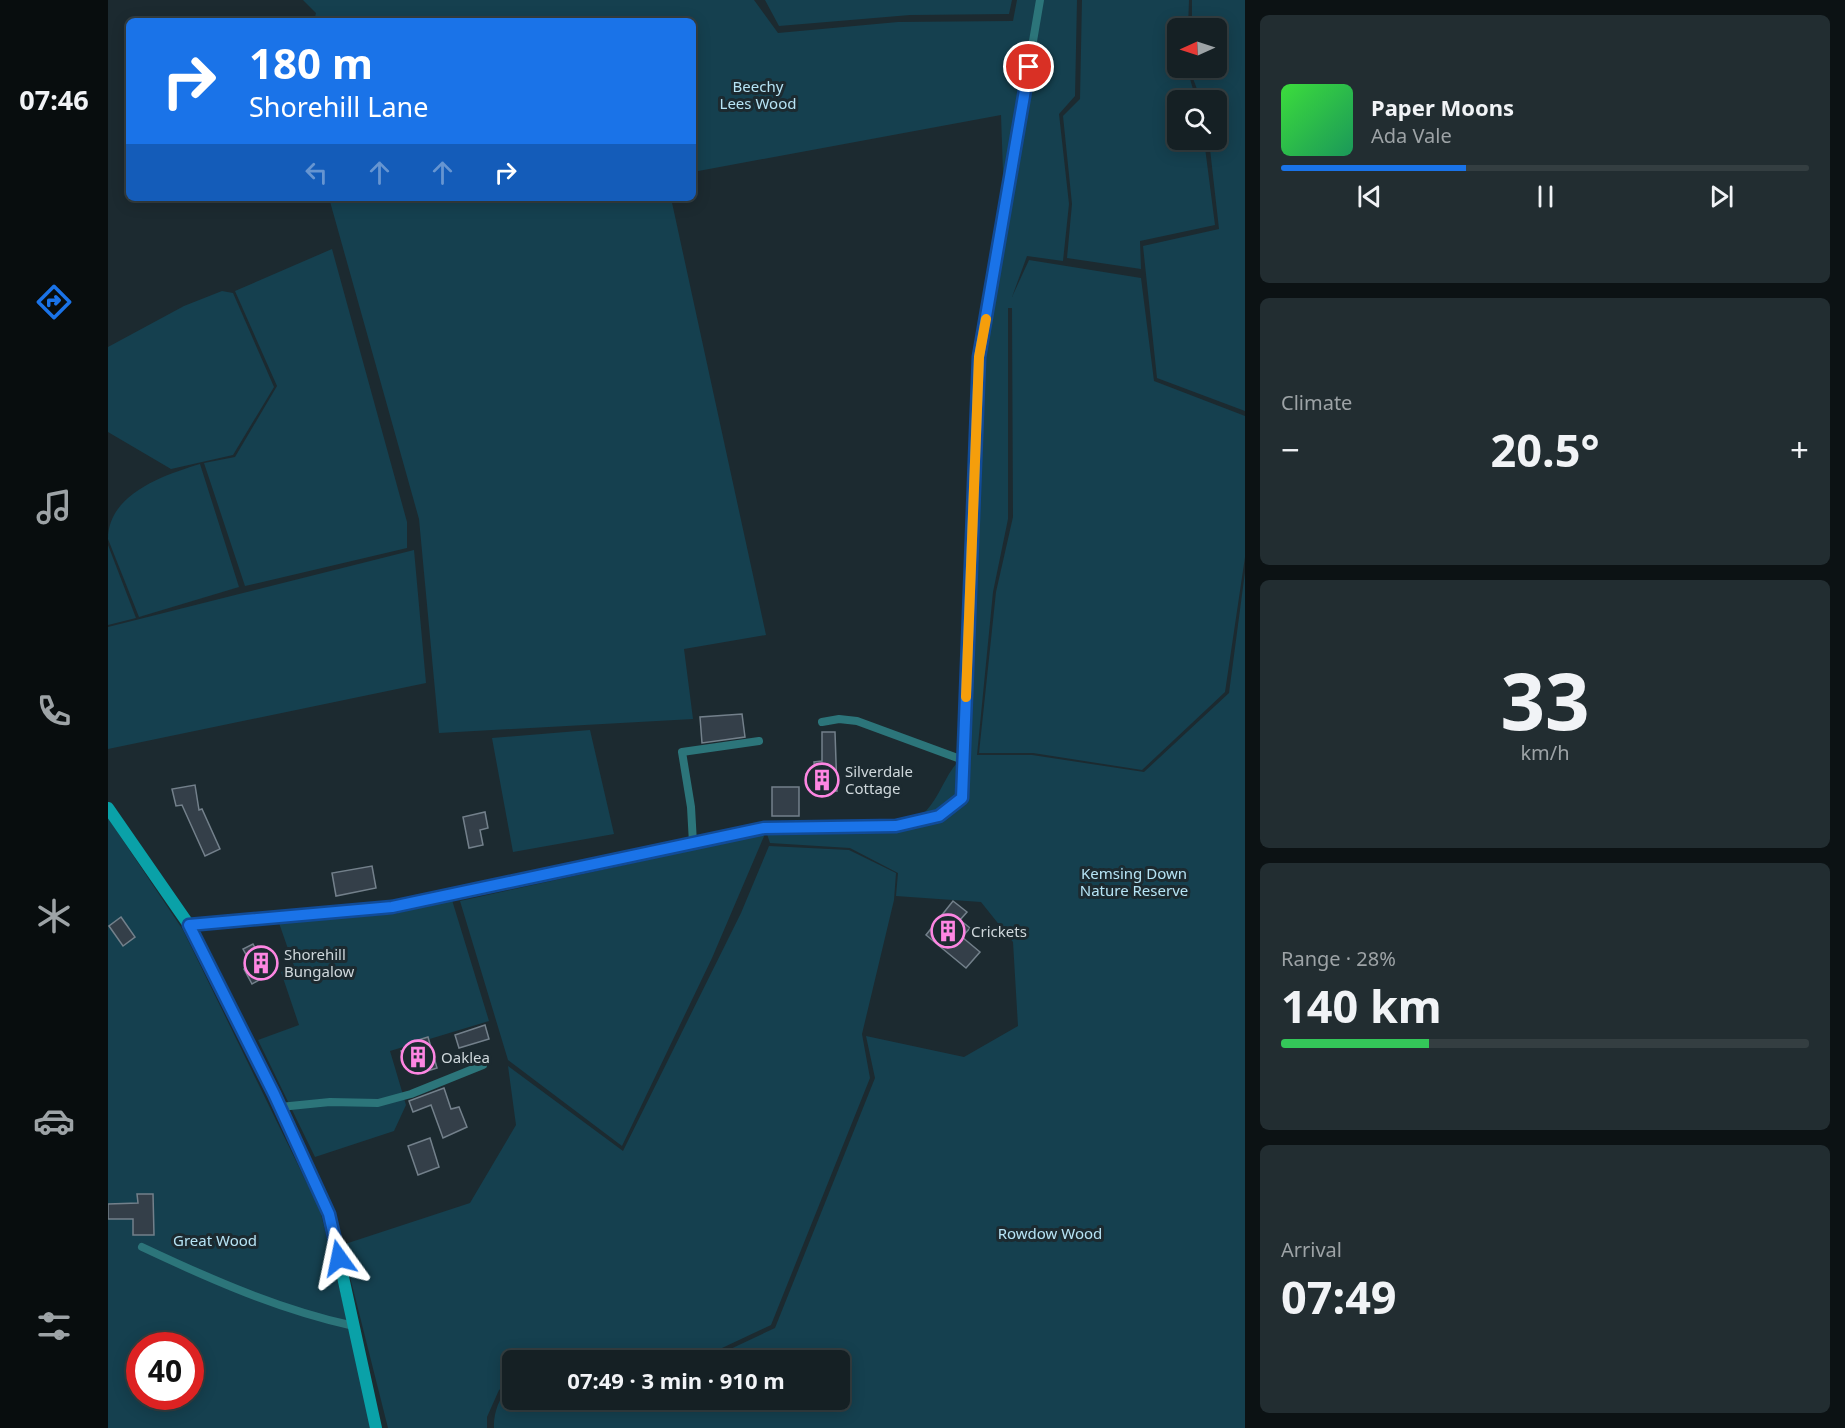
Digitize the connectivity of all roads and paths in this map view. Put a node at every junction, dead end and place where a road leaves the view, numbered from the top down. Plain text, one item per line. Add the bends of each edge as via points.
1 (1040, 0) edge
2 (822, 722) dead end
3 (759, 741) dead end
4 (963, 760) junction
5 (108, 808) edge
6 (693, 843) junction
7 (189, 925) junction
8 (483, 1065) dead end
9 (280, 1107) junction
10 (142, 1247) dead end
11 (354, 1326) junction
12 (376, 1428) edge

1 - 4 lane via 979,357
2 - 4 lane via 857,721
3 - 6 lane via 682,752
4 - 6 lane via 962,798 939,816 896,826 764,828
5 - 7 street
6 - 7 lane via 392,907
7 - 9 street
8 - 9 lane via 411,1094 378,1102
9 - 11 street via 329,1214
10 - 11 lane via 306,1316
11 - 12 street

